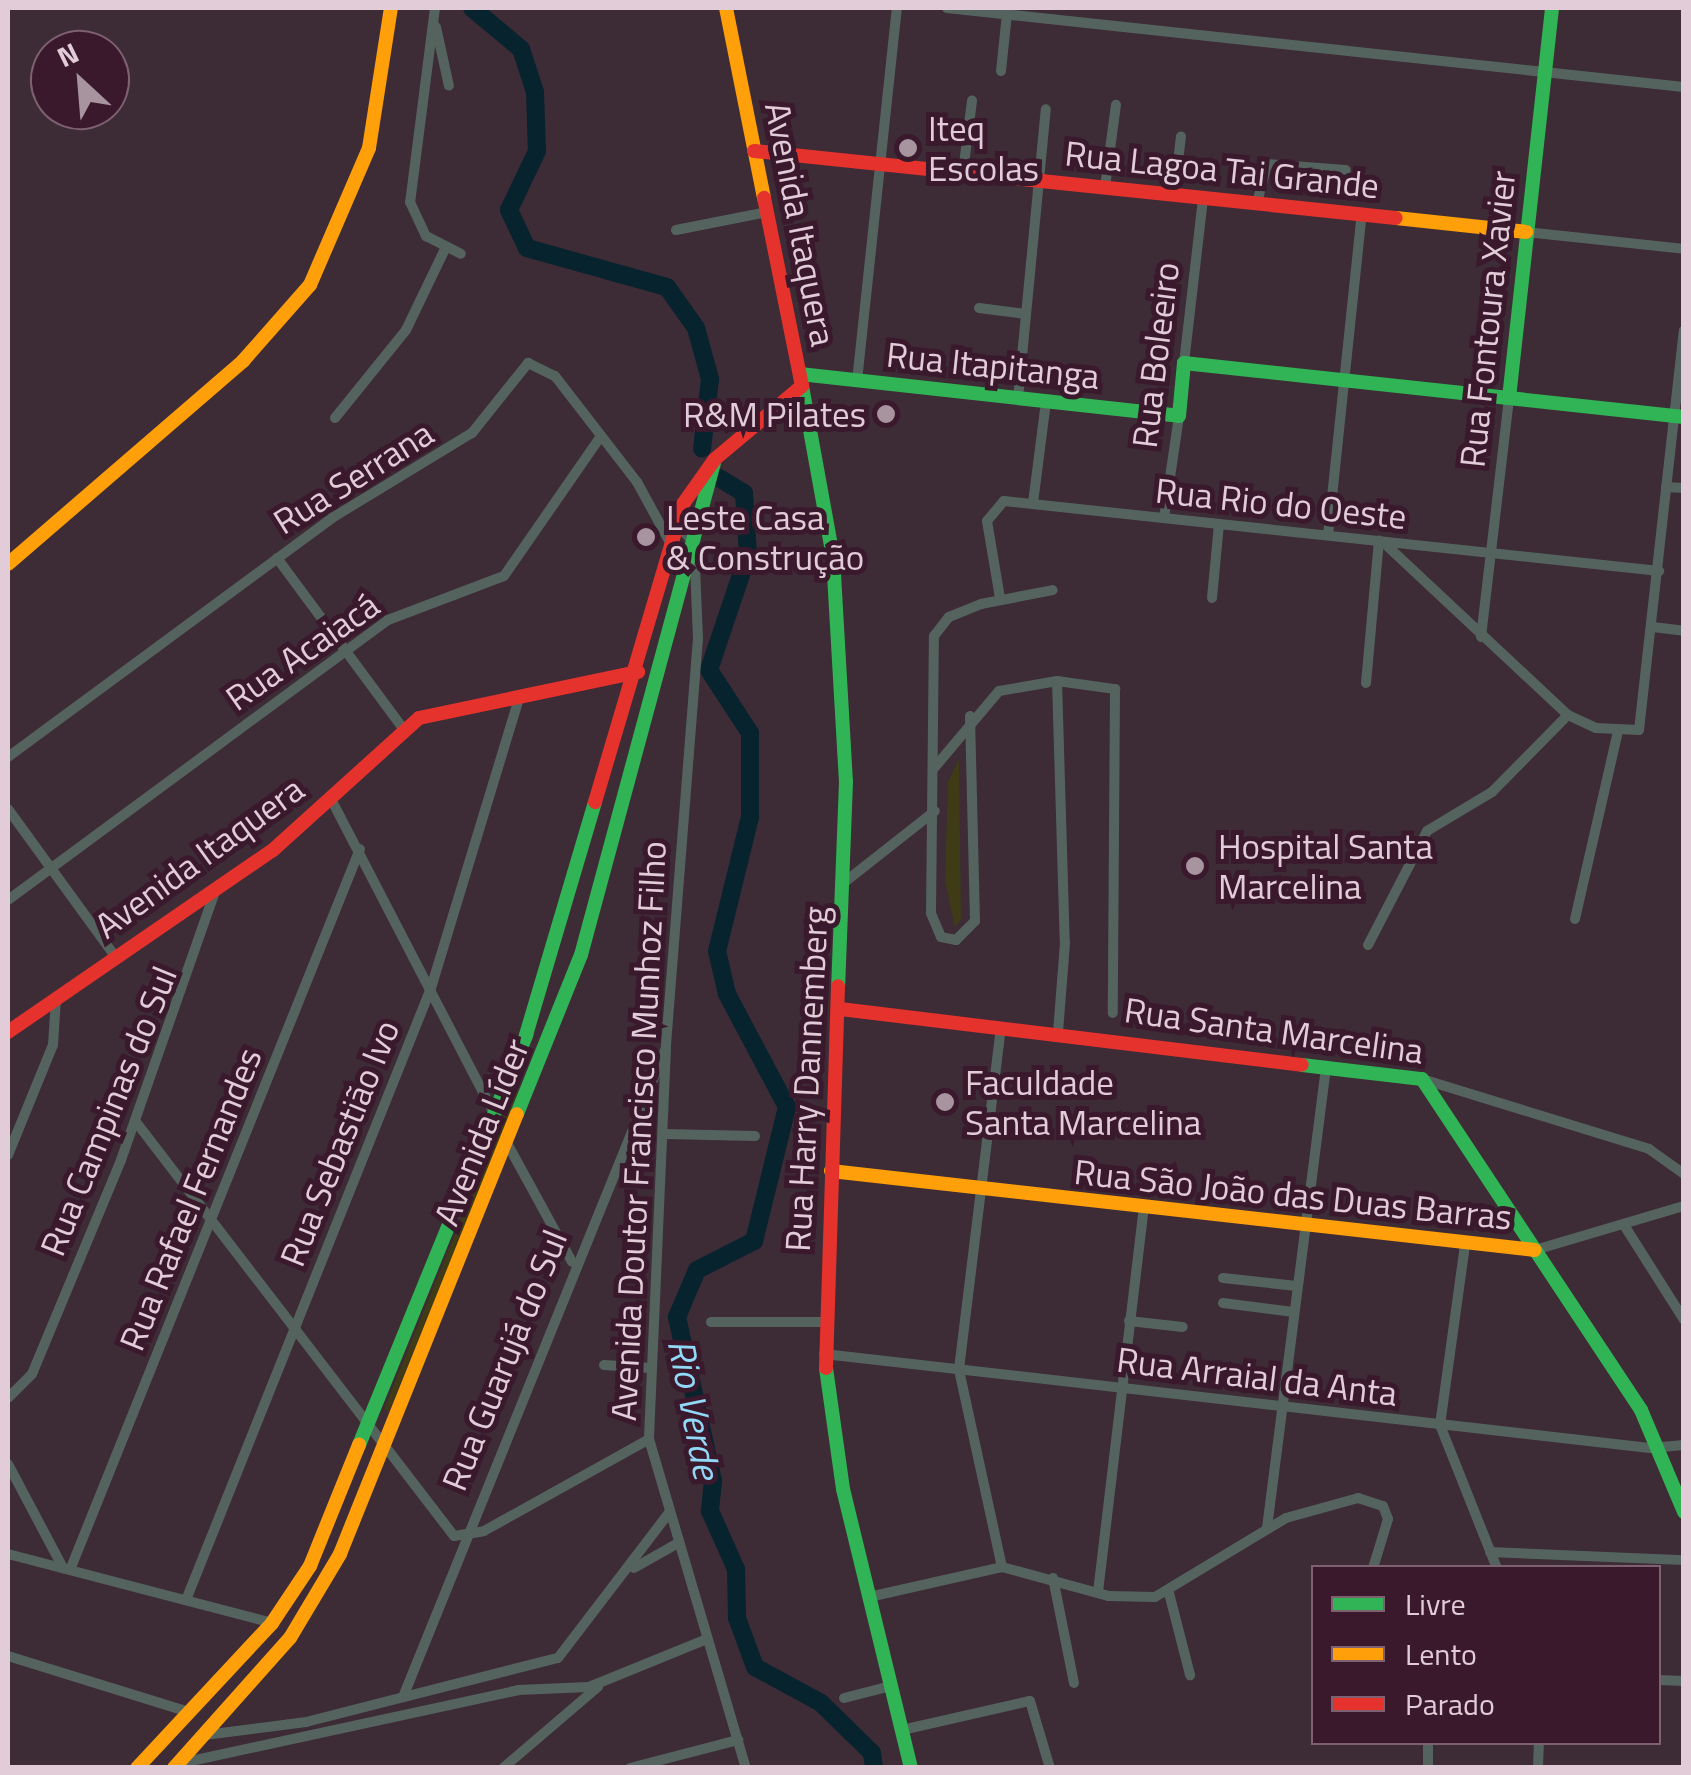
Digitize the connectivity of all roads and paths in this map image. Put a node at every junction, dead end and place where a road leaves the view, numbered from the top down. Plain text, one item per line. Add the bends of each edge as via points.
1 (390, 8) edge
2 (435, 8) edge
3 (726, 8) edge
4 (897, 8) edge
5 (946, 8) edge
6 (1552, 8) edge
7 (1008, 14) junction
8 (434, 22) junction
9 (1001, 71) dead end
10 (1544, 73) junction
11 (449, 86) dead end
12 (1684, 87) edge
13 (972, 101) dead end
14 (1116, 105) dead end
15 (1046, 109) dead end
16 (1181, 136) dead end
17 (754, 150) junction
18 (880, 163) junction
19 (1346, 170) dead end
20 (964, 172) junction
21 (1038, 180) junction
22 (1106, 187) junction
23 (1174, 195) junction
24 (1203, 198) junction
25 (1256, 203) junction
26 (766, 212) junction
27 (1362, 214) junction
28 (676, 230) dead end
29 (1526, 232) junction
30 (446, 249) junction
31 (1684, 249) edge
32 (461, 254) dead end
33 (979, 308) dead end
34 (1026, 314) junction
35 (1684, 331) edge
36 (1184, 363) junction
37 (801, 380) junction
38 (857, 381) junction
39 (1346, 381) junction
40 (1018, 398) junction
41 (1509, 398) junction
42 (1046, 401) junction
43 (1179, 416) junction
44 (1678, 417) edge
45 (335, 418) dead end
46 (601, 436) junction
47 (715, 459) junction
48 (1666, 487) junction
49 (1684, 488) edge
50 (1033, 503) junction
51 (1164, 518) junction
52 (1219, 524) junction
53 (674, 528) junction
54 (1328, 535) junction
55 (1381, 541) junction
56 (694, 543) junction
57 (1491, 554) junction
58 (277, 558) junction
59 (8, 564) edge
60 (1659, 571) junction
61 (688, 577) junction
62 (1053, 590) dead end
63 (1000, 598) junction
64 (1212, 598) dead end
65 (697, 605) junction
66 (1653, 627) junction
67 (1684, 631) edge
68 (1481, 637) junction
69 (344, 650) junction
70 (638, 672) junction
71 (1057, 681) junction
72 (1366, 683) dead end
73 (519, 698) junction
74 (970, 716) junction
75 (1568, 716) junction
76 (403, 728) junction
77 (1618, 731) junction
78 (8, 757) edge
79 (934, 768) junction
80 (331, 800) junction
81 (8, 809) edge
82 (935, 810) junction
83 (360, 849) junction
84 (50, 868) junction
85 (846, 881) junction
86 (216, 888) junction
87 (8, 900) edge
88 (1575, 919) dead end
89 (1368, 946) dead end
90 (114, 954) junction
91 (431, 988) junction
92 (56, 998) junction
93 (840, 1009) junction
94 (1112, 1012) dead end
95 (1002, 1027) junction
96 (8, 1032) edge
97 (1058, 1032) junction
98 (666, 1048) junction
99 (1326, 1066) junction
100 (1422, 1078) junction
101 (494, 1113) junction
102 (136, 1122) junction
103 (664, 1134) junction
104 (756, 1136) dead end
105 (508, 1145) junction
106 (8, 1155) edge
107 (832, 1171) junction
108 (1684, 1174) edge
109 (983, 1189) junction
110 (1684, 1206) edge
111 (1144, 1208) junction
112 (213, 1222) junction
113 (1624, 1224) junction
114 (1305, 1227) junction
115 (1464, 1246) junction
116 (1535, 1250) junction
117 (572, 1262) junction
118 (1223, 1278) dead end
119 (1297, 1286) junction
120 (1223, 1303) dead end
121 (1293, 1312) junction
122 (1684, 1320) edge
123 (1129, 1321) junction
124 (712, 1322) dead end
125 (825, 1322) junction
126 (1184, 1327) dead end
127 (294, 1328) junction
128 (824, 1354) junction
129 (604, 1364) dead end
130 (650, 1368) junction
131 (959, 1370) junction
132 (1120, 1387) junction
133 (8, 1398) edge
134 (1280, 1406) junction
135 (368, 1424) junction
136 (1440, 1425) junction
137 (649, 1439) junction
138 (1684, 1444) edge
139 (384, 1447) junction
140 (1663, 1449) junction
141 (8, 1464) edge
142 (1684, 1512) edge
143 (669, 1513) junction
144 (1267, 1528) junction
145 (463, 1538) junction
146 (678, 1543) junction
147 (1490, 1552) junction
148 (8, 1554) edge
149 (1684, 1560) edge
150 (1374, 1565) edge
151 (1495, 1565) edge
152 (1002, 1567) junction
153 (66, 1569) junction
154 (1053, 1578) junction
155 (623, 1580) junction
156 (1098, 1592) junction
157 (1168, 1593) junction
158 (869, 1598) junction
159 (186, 1600) junction
160 (272, 1624) junction
161 (707, 1639) junction
162 (8, 1656) edge
163 (1190, 1674) dead end
164 (1074, 1683) dead end
165 (603, 1684) junction
166 (892, 1686) junction
167 (403, 1698) junction
168 (844, 1698) dead end
169 (190, 1712) junction
170 (902, 1730) junction
171 (205, 1735) junction
172 (738, 1740) junction
173 (176, 1766) edge
174 (197, 1767) edge
175 (137, 1768) edge
176 (503, 1768) edge
177 (630, 1768) edge
178 (746, 1768) edge
179 (911, 1768) edge
180 (1050, 1768) edge

1 - 59 main road via 369,148 310,285 243,361
2 - 8 street
3 - 17 main road, Avenida Itaquera
4 - 18 street
5 - 7 street
6 - 10 main road, Rua Fontoura Xavier
7 - 9 street
7 - 10 street
8 - 11 street
8 - 30 street via 410,190 416,224
10 - 12 street
10 - 29 main road, Rua Fontoura Xavier
13 - 20 street
14 - 22 street
15 - 21 street
16 - 23 street
17 - 18 main road, Rua Lagoa Tai Grande
17 - 26 main road, Avenida Itaquera
18 - 20 main road, Rua Lagoa Tai Grande
18 - 38 street
19 - 25 street via 1266,164
20 - 21 main road, Rua Lagoa Tai Grande
21 - 22 main road, Rua Lagoa Tai Grande
21 - 34 street
22 - 23 main road, Rua Lagoa Tai Grande
23 - 24 main road, Rua Lagoa Tai Grande
24 - 25 main road, Rua Lagoa Tai Grande
24 - 36 street, Rua Boleeiro
25 - 27 main road, Rua Lagoa Tai Grande
26 - 28 street
26 - 37 main road, Avenida Itaquera
27 - 29 main road, Rua Lagoa Tai Grande
27 - 39 street
29 - 31 street, Rua Lagoa Tai Grande
29 - 41 main road, Rua Fontoura Xavier
30 - 32 street
30 - 45 street via 392,352
33 - 34 street
34 - 40 street
35 - 44 street
36 - 39 main road
36 - 43 main road, Rua Boleeiro
37 - 38 main road, Rua Itapitanga
37 - 47 main road, Avenida Itaquera
37 - 85 main road, Rua Harry Dannemberg via 839,618
38 - 40 main road, Rua Itapitanga
39 - 41 main road
39 - 54 street
40 - 42 main road, Rua Itapitanga
41 - 44 main road
41 - 57 street, Rua Fontoura Xavier
42 - 43 main road, Rua Itapitanga
42 - 50 street
43 - 51 street, Rua Boleeiro
44 - 48 street
46 - 53 street, Rua Serrana
46 - 58 street, Rua Serrana via 555,376 520,367 472,433
46 - 69 street, Rua Acaiacá via 504,576 408,610
47 - 53 main road, Avenida Itaquera
47 - 56 main road, Avenida Líder
48 - 49 street
48 - 60 street
50 - 51 street, Rua Rio do Oeste
50 - 63 street, Rua Rio do Oeste via 996,502 988,512
51 - 52 street, Rua Rio do Oeste
52 - 54 street, Rua Rio do Oeste
52 - 64 street
53 - 56 street
53 - 61 street, Avenida Doutor Francisco Munhoz Filho
53 - 70 main road, Avenida Itaquera
54 - 55 street, Rua Rio do Oeste
55 - 57 street, Rua Rio do Oeste
55 - 68 street
55 - 72 street
56 - 61 main road, Avenida Líder
56 - 65 street, Avenida Doutor Francisco Munhoz Filho
57 - 60 street, Rua Rio do Oeste
57 - 68 street, Rua Fontoura Xavier
58 - 69 street
58 - 78 street, Rua Serrana
60 - 66 street
61 - 65 street, Avenida Doutor Francisco Munhoz Filho
61 - 105 main road, Avenida Líder via 594,914
62 - 63 street
63 - 79 street via 949,617 934,636
65 - 98 street, Avenida Doutor Francisco Munhoz Filho
66 - 67 street
66 - 77 street via 1643,724
68 - 75 street
69 - 76 street
69 - 84 street, Rua Acaiacá
70 - 73 main road, Avenida Itaquera
70 - 101 main road, Avenida Líder
71 - 74 street via 999,691
71 - 94 street via 1099,682 1116,694
71 - 97 street via 1065,942
73 - 76 main road, Avenida Itaquera via 437,711
73 - 91 street, Rua Sebastião Ivo
74 - 79 street
74 - 82 street via 975,920 962,939 941,936 933,924
75 - 77 street
75 - 89 street via 1492,792 1427,831
76 - 80 main road, Avenida Itaquera
77 - 88 street
79 - 82 street
80 - 83 street
80 - 86 main road, Avenida Itaquera
81 - 84 street
82 - 85 street
83 - 91 street
83 - 112 street, Rua Rafael Fernandes
84 - 87 street, Rua Acaiacá
84 - 90 street
85 - 93 main road, Rua Harry Dannemberg
86 - 90 main road, Avenida Itaquera
86 - 102 street, Rua Campinas do Sul
90 - 92 main road, Avenida Itaquera
91 - 101 street
91 - 127 street, Rua Sebastião Ivo
92 - 96 main road, Avenida Itaquera
92 - 106 street via 53,1045
93 - 95 main road, Rua Santa Marcelina
93 - 107 main road, Rua Harry Dannemberg
95 - 97 main road, Rua Santa Marcelina
95 - 109 street
97 - 99 main road, Rua Santa Marcelina
98 - 103 street, Avenida Doutor Francisco Munhoz Filho
98 - 117 street, Rua Guarujá do Sul
99 - 100 main road, Rua Santa Marcelina
99 - 114 street
100 - 108 street, Rua Santa Marcelina via 1649,1149
100 - 116 main road
101 - 135 main road, Avenida Líder
102 - 112 street
102 - 133 street, Rua Campinas do Sul via 32,1374
103 - 104 street
103 - 130 street, Avenida Doutor Francisco Munhoz Filho
105 - 117 street
105 - 139 main road, Avenida Líder
107 - 109 main road, Rua São João das Duas Barras
107 - 125 main road, Rua Harry Dannemberg
109 - 111 main road, Rua São João das Duas Barras
109 - 131 street
110 - 113 street, Rua São João das Duas Barras
111 - 114 main road, Rua São João das Duas Barras
111 - 123 street
112 - 127 street
112 - 153 street, Rua Rafael Fernandes
113 - 116 street, Rua São João das Duas Barras
113 - 122 street
114 - 115 main road, Rua São João das Duas Barras
114 - 119 street
115 - 116 main road, Rua São João das Duas Barras
115 - 136 street
116 - 140 main road
117 - 145 street, Rua Guarujá do Sul
118 - 119 street
119 - 121 street
120 - 121 street
121 - 134 street
123 - 126 street
123 - 132 street
124 - 125 street
125 - 128 main road, Rua Harry Dannemberg
127 - 135 street
127 - 159 street, Rua Sebastião Ivo
128 - 131 street, Rua Arraial da Anta
128 - 158 main road, Rua Harry Dannemberg
129 - 130 street
130 - 137 street, Avenida Doutor Francisco Munhoz Filho
131 - 132 street, Rua Arraial da Anta
131 - 152 street
132 - 134 street, Rua Arraial da Anta
132 - 156 street
134 - 136 street, Rua Arraial da Anta
134 - 144 street
135 - 139 street
135 - 160 main road, Avenida Líder via 310,1566
136 - 140 street, Rua Arraial da Anta
136 - 147 street
137 - 143 street, Avenida Doutor Francisco Munhoz Filho
137 - 145 street
138 - 140 street, Rua Arraial da Anta
139 - 145 street
139 - 171 main road, Avenida Líder via 316,1600
140 - 142 main road
141 - 153 street
143 - 146 street, Avenida Doutor Francisco Munhoz Filho
143 - 155 street
144 - 150 street via 1334,1500 1376,1502 1388,1519
144 - 157 street
145 - 167 street, Rua Guarujá do Sul
146 - 155 street via 649,1554
146 - 161 street, Avenida Doutor Francisco Munhoz Filho
147 - 149 street
147 - 151 street
148 - 153 street
152 - 154 street
152 - 158 street
153 - 159 street
154 - 156 street
154 - 164 street
155 - 167 street via 558,1658
156 - 157 street
157 - 163 street
158 - 166 main road, Rua Harry Dannemberg
159 - 160 street
160 - 169 main road, Avenida Líder
161 - 165 street
161 - 172 street, Avenida Doutor Francisco Munhoz Filho
162 - 169 street
165 - 174 street via 518,1690
165 - 176 street
166 - 168 street
166 - 170 main road, Rua Harry Dannemberg
167 - 171 street
169 - 175 main road, Avenida Líder
170 - 179 main road, Rua Harry Dannemberg
170 - 180 street via 1030,1701
171 - 173 main road, Avenida Líder
172 - 177 street
172 - 178 street, Avenida Doutor Francisco Munhoz Filho
173 - 174 street

